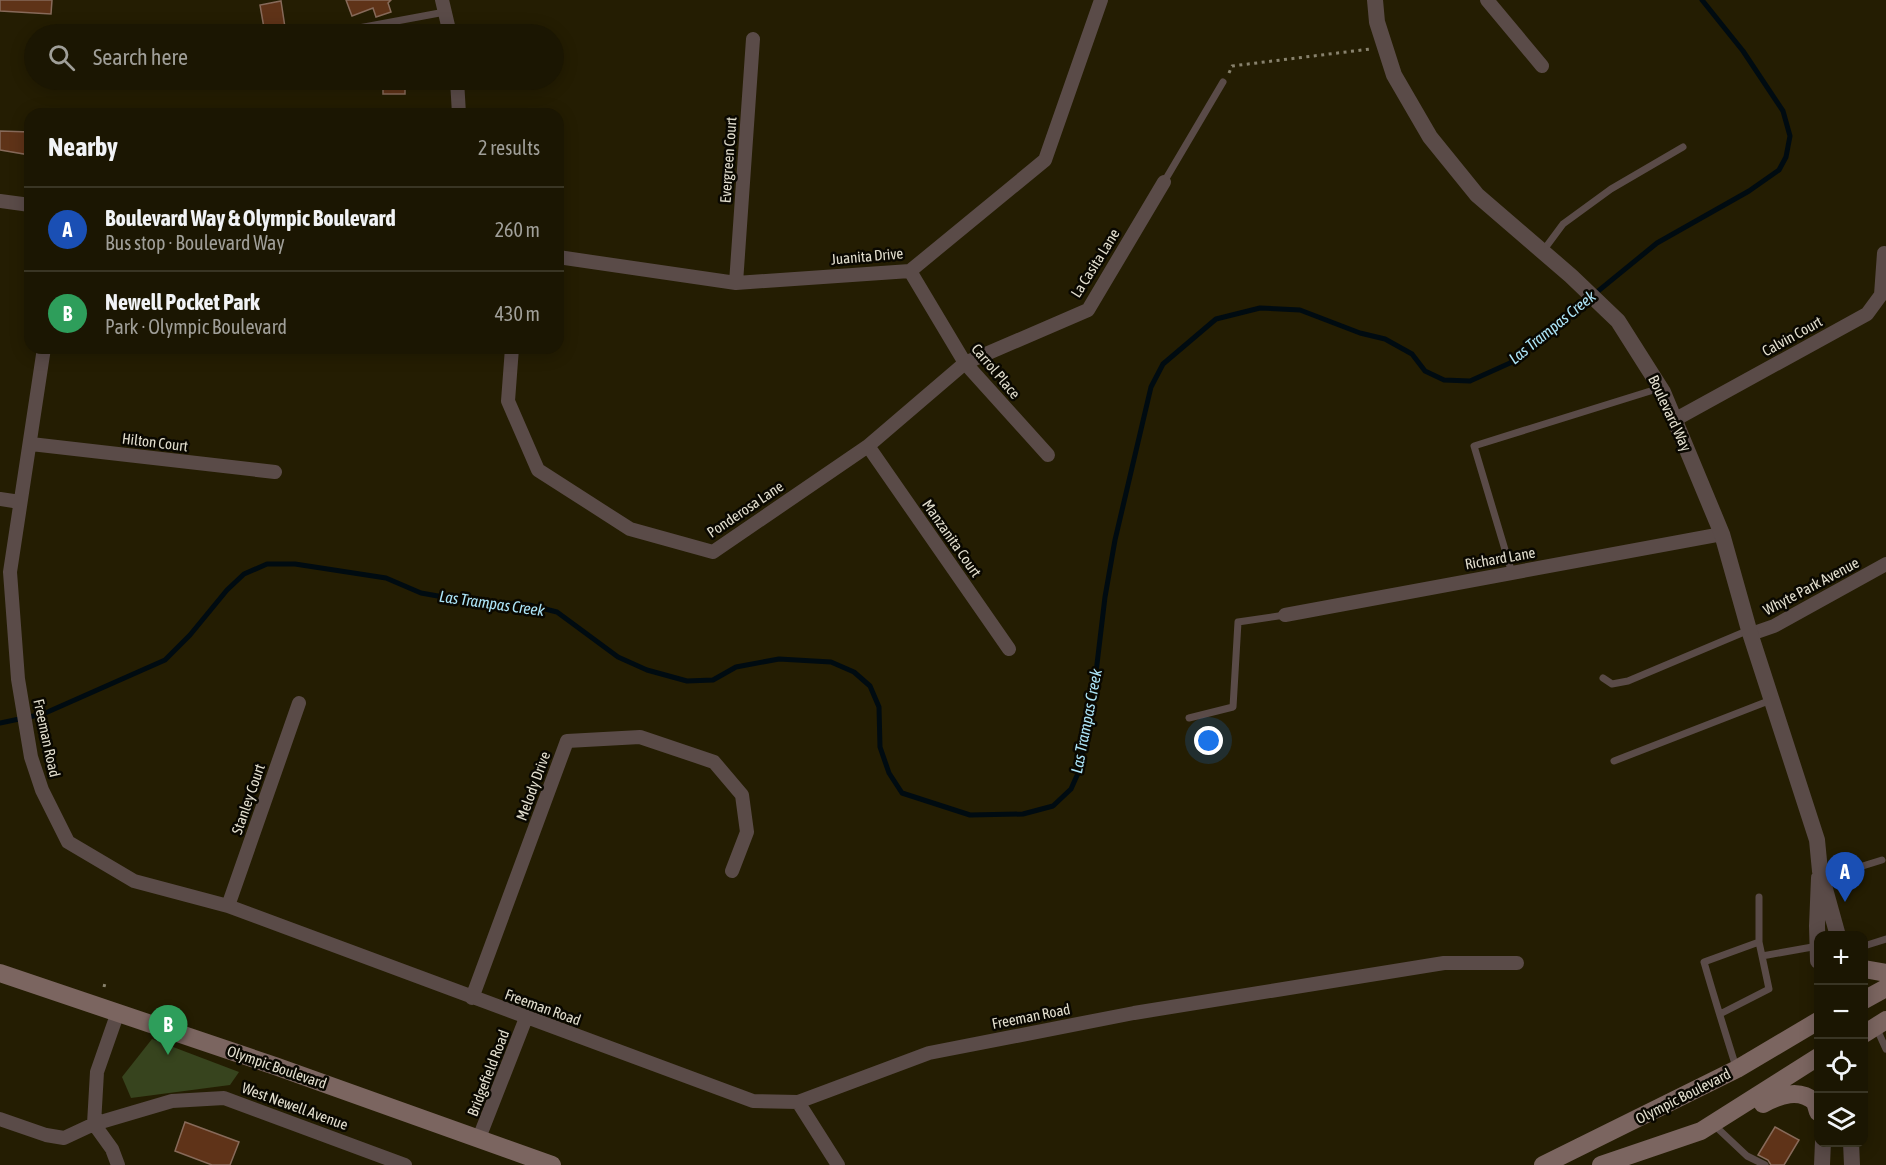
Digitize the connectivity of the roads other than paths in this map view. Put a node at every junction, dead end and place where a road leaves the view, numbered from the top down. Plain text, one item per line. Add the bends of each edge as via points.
1 (1101, 0) edge
2 (1375, 0) edge
3 (1487, 0) edge
4 (443, 6) edge
5 (372, 24) edge
6 (448, 24) edge
7 (753, 39) dead end
8 (1542, 66) dead end
9 (1223, 82) road end
10 (458, 90) edge
11 (459, 108) edge
12 (1683, 147) dead end
13 (1164, 182) joint
14 (0, 201) edge
15 (24, 204) edge
16 (1543, 251) junction
17 (1884, 253) dead end
18 (564, 258) edge
19 (910, 271) junction
20 (736, 283) junction
21 (43, 354) edge
22 (512, 354) edge
23 (965, 363) junction
24 (1661, 387) junction
25 (1676, 419) junction
26 (31, 444) junction
27 (868, 446) junction
28 (1048, 455) dead end
29 (275, 472) dead end
30 (0, 499) edge
31 (20, 502) junction
32 (1722, 534) junction
33 (1886, 564) edge
34 (1512, 573) junction
35 (1285, 615) joint
36 (1750, 632) junction
37 (1009, 649) dead end
38 (1603, 678) dead end
39 (1773, 699) junction
40 (299, 703) dead end
41 (1189, 718) dead end
42 (1614, 762) dead end
43 (1882, 860) dead end
44 (1820, 871) junction
45 (732, 872) dead end
46 (1759, 897) dead end
47 (228, 906) junction
48 (1818, 931) edge
49 (1837, 931) edge
50 (1886, 939) edge
51 (1759, 942) junction
52 (1868, 944) edge
53 (1814, 947) edge
54 (1762, 956) junction
55 (1517, 963) dead end
56 (1868, 970) edge
57 (0, 973) edge
58 (1886, 973) edge
59 (1886, 988) edge
60 (1868, 997) edge
61 (472, 998) junction
62 (118, 1012) junction
63 (1720, 1014) junction
64 (526, 1018) junction
65 (1814, 1023) edge
66 (1875, 1027) edge
67 (1886, 1049) edge
68 (1814, 1060) edge
69 (1737, 1069) junction
70 (1814, 1101) edge
71 (798, 1102) junction
72 (0, 1119) edge
73 (1719, 1121) junction
74 (94, 1124) junction
75 (479, 1138) junction
76 (1823, 1147) edge
77 (1851, 1147) edge
78 (118, 1165) edge
79 (405, 1165) edge
80 (552, 1165) edge
81 (838, 1165) edge
82 (1543, 1165) edge
83 (1600, 1165) edge
84 (1765, 1165) edge
85 (1822, 1165) edge
86 (1852, 1165) edge

1 - 19 street, Juanita Drive via 1045,160
2 - 16 street, Boulevard Way via 1377,22 1394,75 1430,137 1461,178
3 - 8 street
4 - 5 lane
4 - 6 street
7 - 20 street, Evergreen Court
9 - 13 lane
10 - 11 street
12 - 16 lane via 1611,189 1563,224
13 - 23 street, La Casita Lane via 1088,310
14 - 15 street
16 - 24 street, Boulevard Way via 1618,321
17 - 25 street, Calvin Court via 1881,295 1867,314
18 - 20 street, Juanita Drive
19 - 20 street, Juanita Drive
19 - 23 street, Carrol Place
21 - 26 street, Freeman Road
22 - 27 street, Ponderosa Lane via 508,401 538,470 630,529 713,552
23 - 27 street, Ponderosa Lane
23 - 28 street, Carrol Place
24 - 25 street, Boulevard Way
24 - 34 lane via 1474,446
25 - 32 street, Boulevard Way
26 - 29 street, Hilton Court
26 - 31 street, Freeman Road
27 - 37 street, Manzanita Court
30 - 31 street
31 - 47 street, Freeman Road via 10,572 18,679 31,757 42,790 68,842 134,881
32 - 34 street, Richard Lane
32 - 36 street, Boulevard Way
33 - 36 street, Whyte Park Avenue via 1774,626
34 - 35 street, Richard Lane
35 - 41 lane via 1238,621 1233,707
36 - 38 lane via 1628,681 1612,684
36 - 39 street, Boulevard Way
39 - 42 lane
39 - 44 street, Boulevard Way via 1817,840
40 - 47 street, Stanley Court
43 - 44 lane via 1840,873
44 - 48 street, Boulevard Way
44 - 49 street, Boulevard Way
45 - 61 street, Melody Drive via 747,832 742,795 714,762 640,737 567,741
46 - 51 lane
47 - 61 street, Freeman Road
50 - 52 lane
51 - 54 lane
51 - 63 lane via 1704,962
53 - 54 lane
54 - 63 lane via 1769,989
55 - 71 street, Freeman Road via 1444,963 1134,1013 929,1053
56 - 58 main road
57 - 62 main road, Olympic Boulevard
59 - 60 main road
61 - 64 street, Freeman Road
62 - 74 street via 97,1072
62 - 75 main road, Olympic Boulevard
63 - 69 lane
64 - 71 street, Freeman Road via 753,1101
64 - 75 street, Bridgefield Road
65 - 69 main road, Olympic Boulevard
66 - 67 lane
68 - 73 main road
69 - 82 main road, Olympic Boulevard
70 - 73 main road via 1785,1094 1740,1117
71 - 81 street
72 - 74 street, West Newell Avenue via 64,1138
73 - 83 main road via 1701,1131
73 - 84 lane via 1747,1156
74 - 78 street
74 - 79 street, West Newell Avenue via 172,1101 224,1098
75 - 80 main road, Olympic Boulevard
76 - 85 street
77 - 86 street

